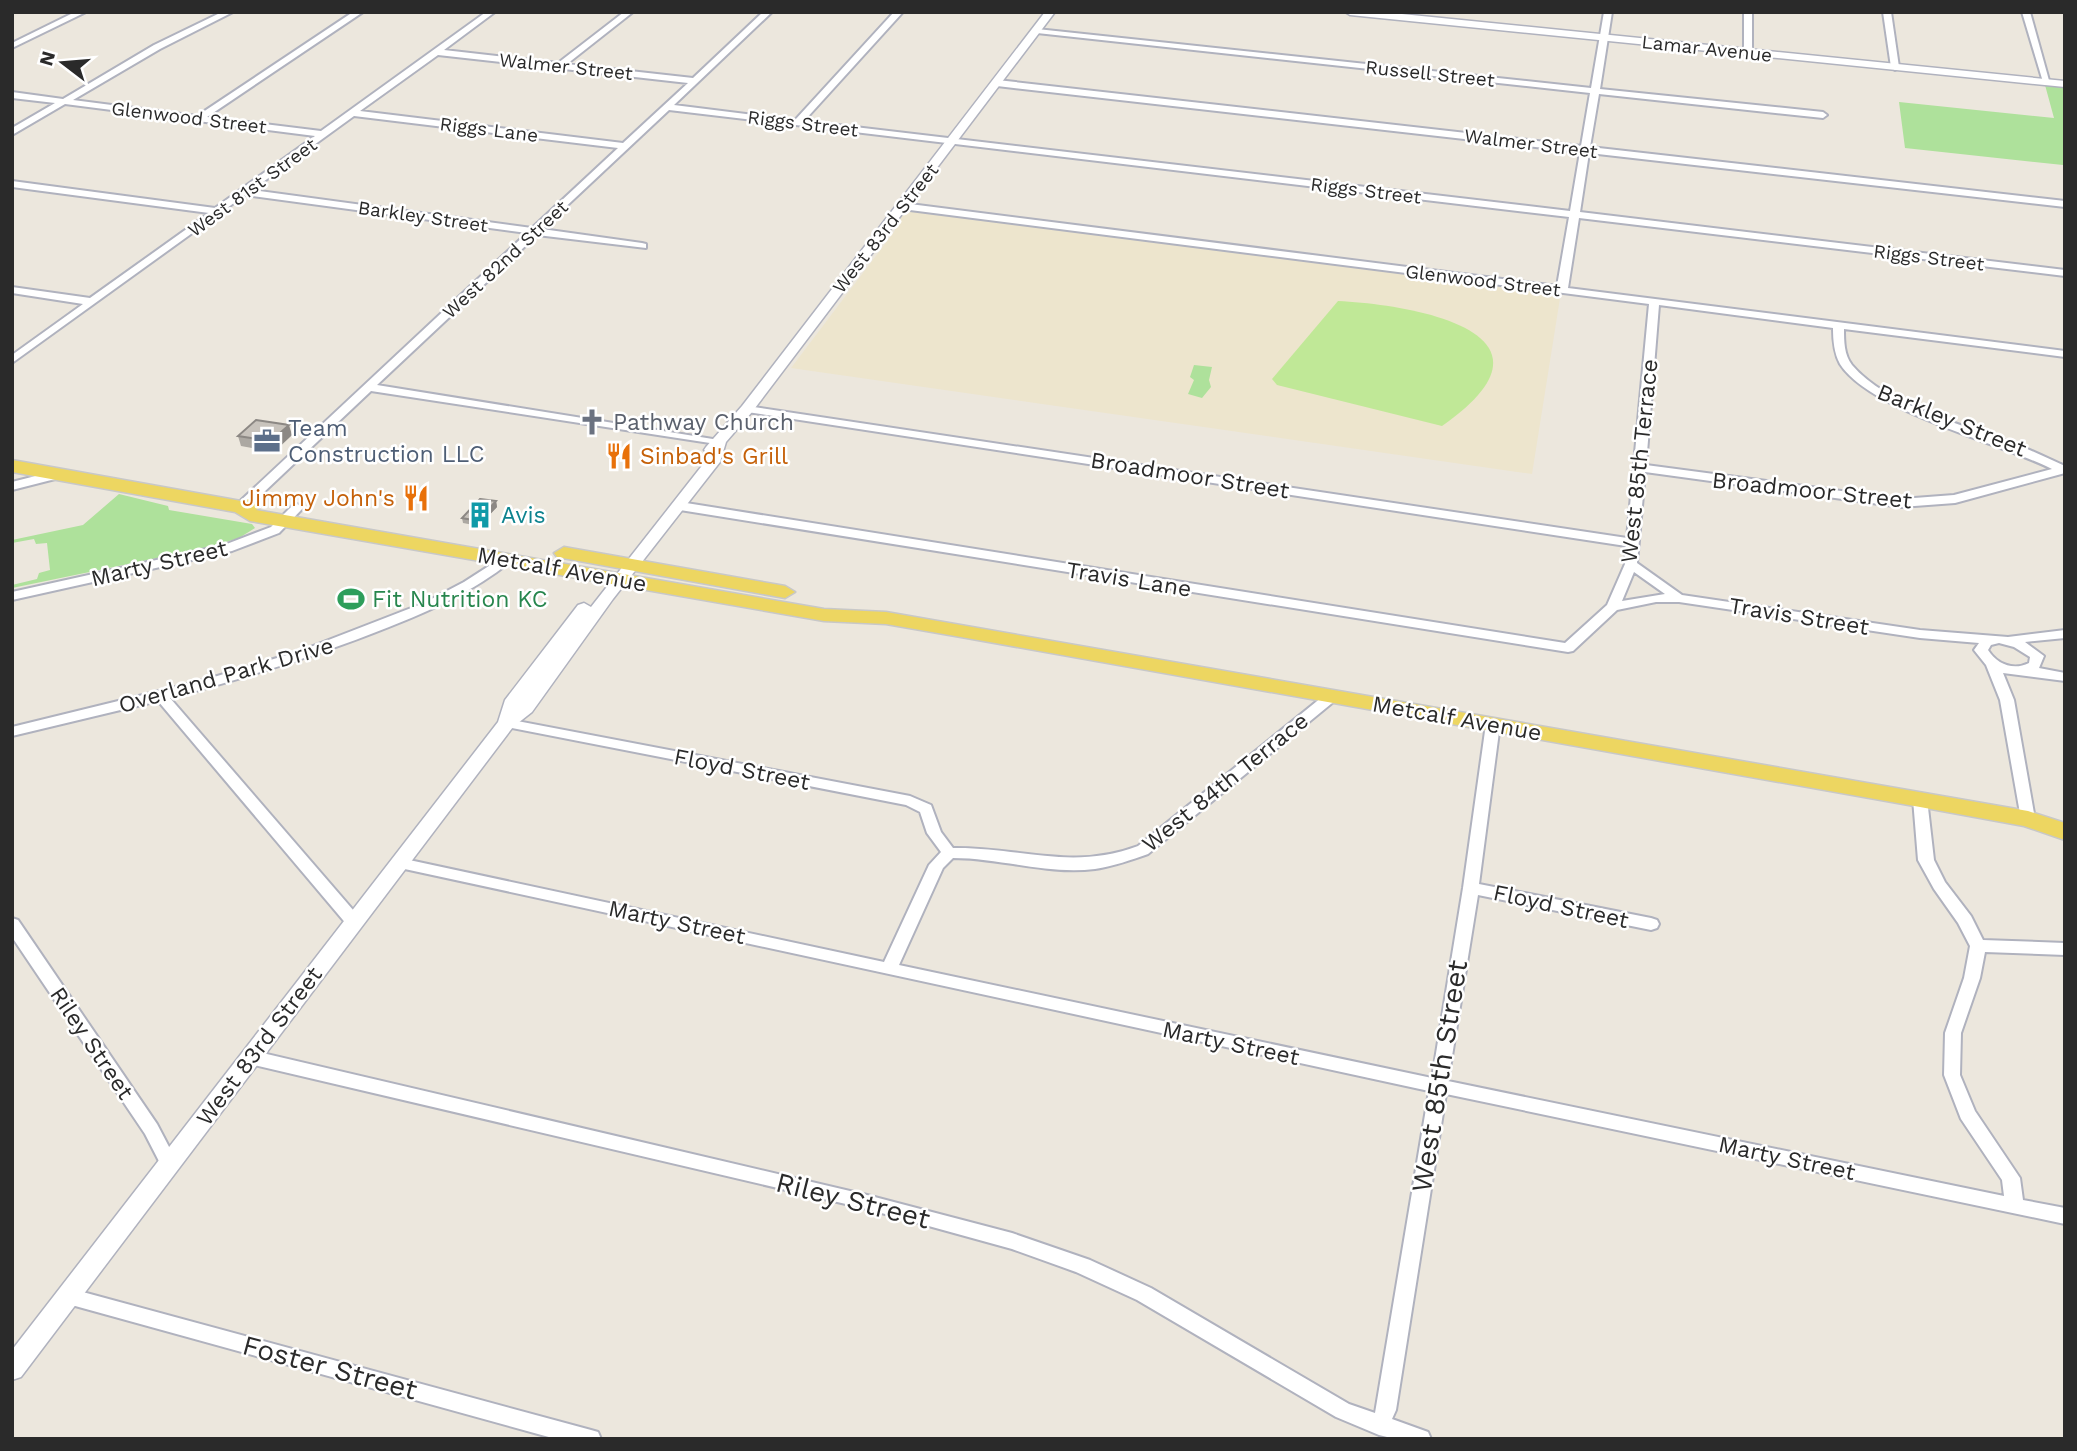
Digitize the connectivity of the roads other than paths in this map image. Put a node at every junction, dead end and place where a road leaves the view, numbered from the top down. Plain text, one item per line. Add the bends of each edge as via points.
1 (82, 12) edge
2 (229, 12) edge
3 (359, 12) edge
4 (491, 12) edge
5 (628, 12) edge
6 (768, 12) edge
7 (898, 12) edge
8 (1050, 12) edge
9 (1350, 12) edge
10 (1608, 12) edge
11 (1748, 12) edge
12 (1887, 12) edge
13 (2026, 12) edge
14 (1037, 31) junction
15 (1604, 38) junction
16 (12, 46) edge
17 (436, 52) junction
18 (1748, 52) junction
19 (560, 66) junction
20 (1895, 67) junction
21 (695, 81) junction
22 (2046, 82) junction
23 (997, 83) junction
24 (2065, 84) edge
25 (1595, 90) junction
26 (12, 95) edge
27 (63, 102) junction
28 (667, 107) junction
29 (353, 113) junction
30 (1823, 115) dead end
31 (199, 118) junction
32 (799, 122) junction
33 (12, 132) edge
34 (323, 134) junction
35 (953, 141) junction
36 (626, 146) junction
37 (1586, 150) junction
38 (12, 184) edge
39 (245, 192) junction
40 (2065, 204) edge
41 (902, 206) junction
42 (218, 211) junction
43 (1576, 215) junction
44 (535, 231) junction
45 (642, 246) dead end
46 (2065, 273) edge
47 (12, 290) edge
48 (1562, 290) junction
49 (93, 302) junction
50 (1654, 302) junction
51 (1838, 325) junction
52 (2065, 355) edge
53 (12, 360) edge
54 (368, 387) junction
55 (747, 409) junction
56 (719, 443) junction
57 (12, 466) edge
58 (1640, 468) junction
59 (2064, 469) edge
60 (59, 474) junction
61 (12, 486) edge
62 (680, 506) junction
63 (241, 507) junction
64 (290, 514) junction
65 (1633, 543) junction
66 (506, 559) junction
67 (1631, 564) junction
68 (620, 571) junction
69 (12, 596) edge
70 (1679, 598) junction
71 (1613, 607) junction
72 (1920, 634) junction
73 (2059, 635) edge
74 (1992, 640) junction
75 (2007, 640) junction
76 (1576, 643) joint
77 (2035, 654) junction
78 (1988, 660) junction
79 (2022, 670) junction
80 (2065, 675) edge
81 (161, 696) junction
82 (1332, 696) junction
83 (2007, 700) junction
84 (507, 723) junction
85 (1493, 724) junction
86 (12, 732) edge
87 (1920, 799) junction
88 (2065, 818) edge
89 (2028, 819) junction
90 (2065, 832) edge
91 (949, 853) junction
92 (400, 863) junction
93 (1471, 888) junction
94 (354, 922) junction
95 (12, 924) edge
96 (1651, 924) dead end
97 (1978, 946) junction
98 (2065, 949) edge
99 (890, 967) junction
100 (250, 1057) junction
101 (1437, 1086) junction
102 (169, 1164) junction
103 (2014, 1203) junction
104 (2064, 1220) edge
105 (68, 1296) junction
106 (12, 1369) edge
107 (1379, 1426) junction
108 (591, 1439) edge
109 (1420, 1439) edge

1 - 16 street
2 - 27 street via 157,47
3 - 31 street
4 - 17 street, West 81st Street
5 - 19 street
6 - 21 street, West 82nd Street
7 - 32 street
8 - 14 street, West 83rd Street
9 - 15 street, Lamar Avenue
10 - 15 street
11 - 18 street
12 - 20 street
13 - 22 street
14 - 23 street, West 83rd Street
14 - 25 street, Russell Street
15 - 18 street, Lamar Avenue
15 - 25 street
17 - 19 street, Walmer Street
17 - 29 street, West 81st Street
18 - 20 street, Lamar Avenue
19 - 21 street, Walmer Street
20 - 22 street, Lamar Avenue
21 - 28 street, West 82nd Street
22 - 24 street, Lamar Avenue
23 - 35 street, West 83rd Street
23 - 37 street, Walmer Street
25 - 30 street, Russell Street
25 - 37 street
26 - 27 street, Glenwood Street
27 - 31 street, Glenwood Street
27 - 33 street
28 - 32 street, Riggs Street
28 - 36 street, West 82nd Street
29 - 34 street, West 81st Street
29 - 36 street, Riggs Lane
31 - 34 street, Glenwood Street
32 - 35 street, Riggs Street
34 - 39 street, West 81st Street
35 - 41 street, West 83rd Street
35 - 43 street, Riggs Street
36 - 44 street, West 82nd Street
37 - 40 street, Walmer Street
37 - 43 street
38 - 42 street
39 - 42 street, West 81st Street
39 - 44 street, Barkley Street
41 - 48 street, Glenwood Street
41 - 55 street, West 83rd Street
42 - 49 street, West 81st Street
43 - 46 street, Riggs Street
43 - 48 street
44 - 45 street, Barkley Street
44 - 54 street, West 82nd Street
47 - 49 street
48 - 50 street, Glenwood Street
49 - 53 street, West 81st Street
50 - 51 street, Glenwood Street
50 - 58 street, West 85th Terrace
51 - 52 street, Glenwood Street
51 - 59 street, Barkley Street via 1842,358 1870,387 1907,407 2023,448
54 - 56 street
54 - 63 street, West 82nd Street
55 - 56 street, West 83rd Street
55 - 65 street, Broadmoor Street
56 - 62 street, West 83rd Street via 715,459
56 - 68 street, West 83rd Street via 704,455
57 - 60 main road, Metcalf Avenue
58 - 59 street, Broadmoor Street via 1901,503 1955,499
58 - 65 street, West 85th Terrace
60 - 61 street
60 - 63 main road, Metcalf Avenue
62 - 68 street, West 83rd Street
62 - 76 street, Travis Lane via 1554,649
63 - 64 main road, Metcalf Avenue via 250,515
64 - 66 main road, Metcalf Avenue
64 - 68 main road, Metcalf Avenue
64 - 69 street, Marty Street via 275,530 228,548
65 - 67 street, West 85th Terrace
66 - 68 main road, Metcalf Avenue
66 - 81 street, Overland Park Drive via 469,586 348,640 267,668
67 - 70 street, Travis Street
67 - 71 street, West 85th Terrace
68 - 82 main road, Metcalf Avenue via 824,615 886,618
68 - 84 street, West 83rd Street via 526,708
70 - 71 street, Travis Street
70 - 72 street, Travis Street
71 - 76 street, West 85th Terrace
72 - 74 street, Travis Street
72 - 78 street, Travis Street
73 - 75 street
73 - 77 street
74 - 75 street, Travis Street
74 - 78 street via 1983,646
75 - 77 street
77 - 79 street via 2035,665
77 - 80 street
78 - 79 street, Travis Street
78 - 83 street
79 - 80 street
79 - 83 street via 2012,679
81 - 86 street, Overland Park Drive
81 - 94 street
82 - 85 main road, Metcalf Avenue
82 - 91 street, West 84th Terrace via 1143,850 1124,859 1085,866 968,851
83 - 89 street
84 - 91 street, Floyd Street via 910,801 926,809 934,833
84 - 92 street, West 83rd Street
85 - 87 main road, Metcalf Avenue
85 - 93 street, West 85th Street
87 - 89 main road, Metcalf Avenue
87 - 97 street via 1926,860
88 - 89 main road, Metcalf Avenue
89 - 90 main road, Metcalf Avenue
91 - 99 street via 937,864
92 - 94 street, West 83rd Street
92 - 99 street, Marty Street
93 - 96 street, Floyd Street
93 - 101 street, West 85th Street
94 - 100 street, West 83rd Street
95 - 102 street, Riley Street
97 - 98 street
97 - 103 street via 1952,1033 1952,1075 1967,1114 2011,1178
99 - 101 street, Marty Street
100 - 102 street, West 83rd Street
100 - 107 street, Riley Street via 867,1202 1012,1241 1144,1294 1324,1401
101 - 103 street, Marty Street
101 - 107 street, West 85th Street via 1386,1410
102 - 105 street, West 83rd Street
103 - 104 street, Marty Street
105 - 106 street, West 83rd Street
105 - 108 street, Foster Street
107 - 109 street, Riley Street

